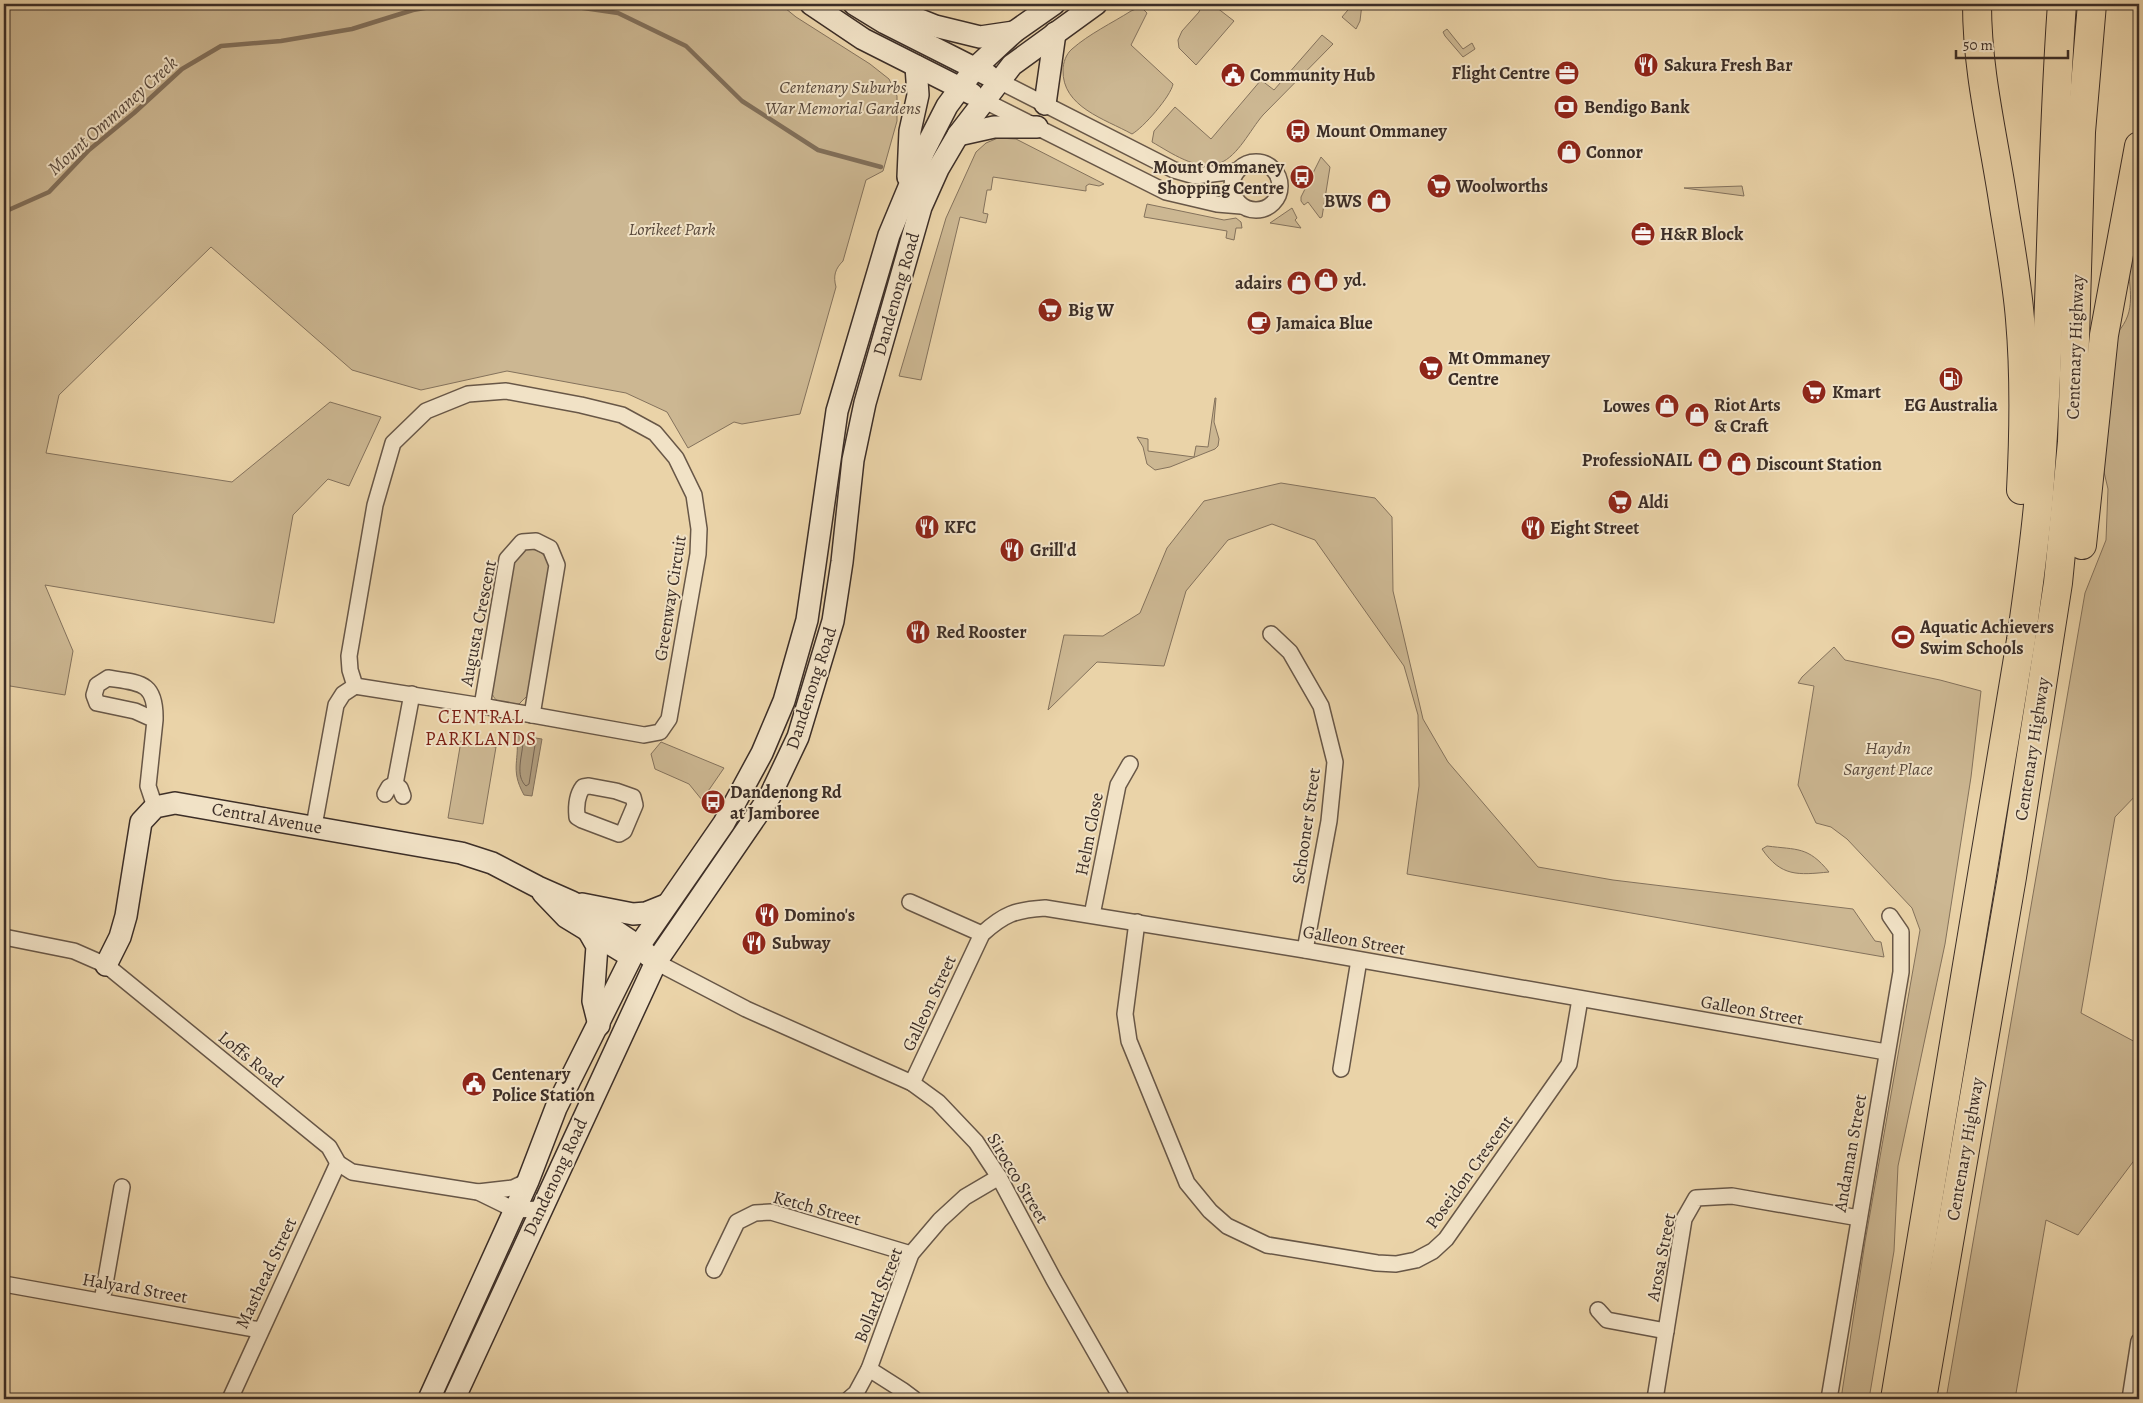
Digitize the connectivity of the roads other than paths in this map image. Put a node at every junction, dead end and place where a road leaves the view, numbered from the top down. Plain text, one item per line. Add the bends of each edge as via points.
1 (811, 4) edge
2 (854, 4) edge
3 (880, 4) edge
4 (1054, 4) edge
5 (1096, 4) edge
6 (1977, 4) edge
7 (2062, 4) edge
8 (2092, 4) edge
9 (1014, 32) junction
10 (1055, 32) junction
11 (916, 66) junction
12 (975, 68) junction
13 (1007, 85) junction
14 (959, 88) junction
15 (983, 100) junction
16 (1044, 104) junction
17 (1038, 127) junction
18 (958, 135) junction
19 (2139, 146) edge
20 (1237, 171) junction
21 (907, 190) junction
22 (1241, 206) junction
23 (1271, 634) dead end
24 (2021, 640) junction
25 (355, 686) junction
26 (412, 694) junction
27 (482, 706) junction
28 (532, 715) junction
29 (155, 720) dead end
30 (2034, 736) junction
31 (1130, 764) dead end
32 (394, 791) dead end
33 (155, 807) junction
34 (314, 826) junction
35 (538, 887) junction
36 (572, 902) junction
37 (910, 902) dead end
38 (666, 905) junction
39 (1092, 915) junction
40 (1890, 916) dead end
41 (1137, 922) junction
42 (589, 932) junction
43 (982, 934) junction
44 (4, 937) edge
45 (1305, 950) junction
46 (635, 951) junction
47 (1359, 960) junction
48 (656, 962) junction
49 (106, 964) junction
50 (1580, 999) junction
51 (598, 1025) junction
52 (1886, 1052) junction
53 (1341, 1070) dead end
54 (912, 1083) junction
55 (338, 1163) junction
56 (999, 1177) junction
57 (528, 1181) junction
58 (122, 1187) dead end
59 (478, 1192) junction
60 (540, 1209) junction
61 (515, 1210) junction
62 (1859, 1218) junction
63 (911, 1254) junction
64 (714, 1270) dead end
65 (4, 1284) edge
66 (102, 1301) junction
67 (1598, 1310) dead end
68 (260, 1330) junction
69 (1666, 1331) junction
70 (2139, 1341) edge
71 (868, 1369) junction
72 (230, 1399) edge
73 (429, 1399) edge
74 (454, 1399) edge
75 (849, 1399) edge
76 (914, 1399) edge
77 (1122, 1399) edge
78 (1655, 1399) edge
79 (1829, 1399) edge
80 (1895, 1399) edge
81 (1922, 1399) edge
82 (2130, 1399) edge

1 - 11 main road via 863,39
2 - 12 main road
3 - 9 main road via 935,26 980,37
4 - 9 main road, Dandenong Road
5 - 10 main road, Dandenong Road
6 - 24 highway via 1986,111 2020,317 2024,410 2011,605
7 - 24 highway, Centenary Highway via 2044,428 2034,554
8 - 30 highway, Centenary Highway via 2081,132 2071,451 2058,584
9 - 12 main road, Dandenong Road
10 - 13 main road, Dandenong Road via 1012,65
10 - 16 main road
11 - 14 main road
11 - 21 main road via 918,95 910,131
12 - 13 main road
12 - 14 main road, Dandenong Road
13 - 15 main road, Dandenong Road
13 - 16 street
14 - 15 main road
14 - 21 main road, Dandenong Road via 947,106
15 - 17 street
15 - 18 main road, Dandenong Road
16 - 20 street via 1174,170 1195,176
17 - 18 main road via 994,127
17 - 22 street via 1166,192
18 - 48 main road, Dandenong Road via 921,207 864,403 853,460 833,620 798,737 770,796
19 - 30 highway via 2104,335 2081,552 2067,634 2049,723
20 - 22 street via 1232,190
20 - 22 street via 1250,162 1265,163 1280,179 1279,194 1270,206 1256,211
21 - 38 main road, Dandenong Road via 889,235 837,411 807,620 787,693 762,753 724,823
23 - 45 street, Schooner Street via 1290,652 1321,706 1335,762 1329,821
24 - 80 highway, Centenary Highway
25 - 26 street, Greenway Circuit
25 - 28 street, Greenway Circuit via 349,656 376,505 393,444 426,411 468,394 506,391 622,415 655,433 676,458 694,495 699,530 698,554 669,719 660,732 644,735
25 - 34 street via 343,694 336,705
26 - 27 street, Greenway Circuit
26 - 32 street
27 - 28 street, Greenway Circuit
27 - 28 street, Augusta Crescent via 507,559 522,542 536,541 550,548 557,565
29 - 33 street via 148,786
30 - 81 highway, Centenary Highway
31 - 39 street, Helm Close via 1118,785
33 - 34 main road, Central Avenue via 175,803
33 - 49 main road via 141,822 126,916 120,937
34 - 35 main road, Central Avenue via 461,853 492,863
35 - 36 main road, Central Avenue
35 - 42 main road, Central Avenue via 566,917
36 - 38 main road, Central Avenue via 633,914
36 - 46 main road, Central Avenue
37 - 43 street
38 - 46 main road, Dandenong Road
39 - 41 street, Galleon Street
39 - 43 street, Galleon Street via 1044,908 1019,910 996,921
40 - 52 street, Andaman Street via 1901,932 1902,954
41 - 45 street, Galleon Street
41 - 50 street, Poseidon Crescent via 1125,1014 1133,1050 1187,1183 1227,1226 1267,1245 1377,1264 1416,1260 1433,1250 1446,1239 1569,1064
42 - 46 main road, Central Avenue
42 - 51 main road via 597,946 593,1001
43 - 54 street, Galleon Street
44 - 49 street, Loffs Road via 74,951
45 - 47 street, Galleon Street
46 - 48 main road, Central Avenue
46 - 51 main road, Dandenong Road
47 - 50 street, Galleon Street
47 - 53 street
48 - 54 street, Sirocco Street via 746,1008
48 - 60 main road, Dandenong Road
49 - 55 street, Loffs Road via 329,1147
50 - 52 street, Galleon Street
51 - 57 main road, Dandenong Road via 556,1108
52 - 62 street, Andaman Street
54 - 56 street, Sirocco Street via 951,1115 976,1142
55 - 59 street via 352,1172
55 - 68 street, Masthead Street
56 - 63 street, Bollard Street via 965,1197
56 - 77 street, Sirocco Street
57 - 59 street via 513,1188
57 - 61 main road, Dandenong Road
58 - 66 street
59 - 61 street
60 - 61 street
60 - 74 main road, Dandenong Road
61 - 73 main road, Dandenong Road
62 - 69 street, Arosa Street via 1732,1196 1696,1198 1684,1219
62 - 79 street, Andaman Street
63 - 64 street, Ketch Street via 771,1212 755,1214 737,1222
63 - 71 street, Bollard Street
65 - 66 street, Halyard Street
66 - 68 street, Halyard Street
67 - 69 street via 1607,1320
68 - 72 street, Masthead Street
69 - 78 street, Arosa Street
70 - 82 street
71 - 75 street, Bollard Street via 856,1393
71 - 76 street

